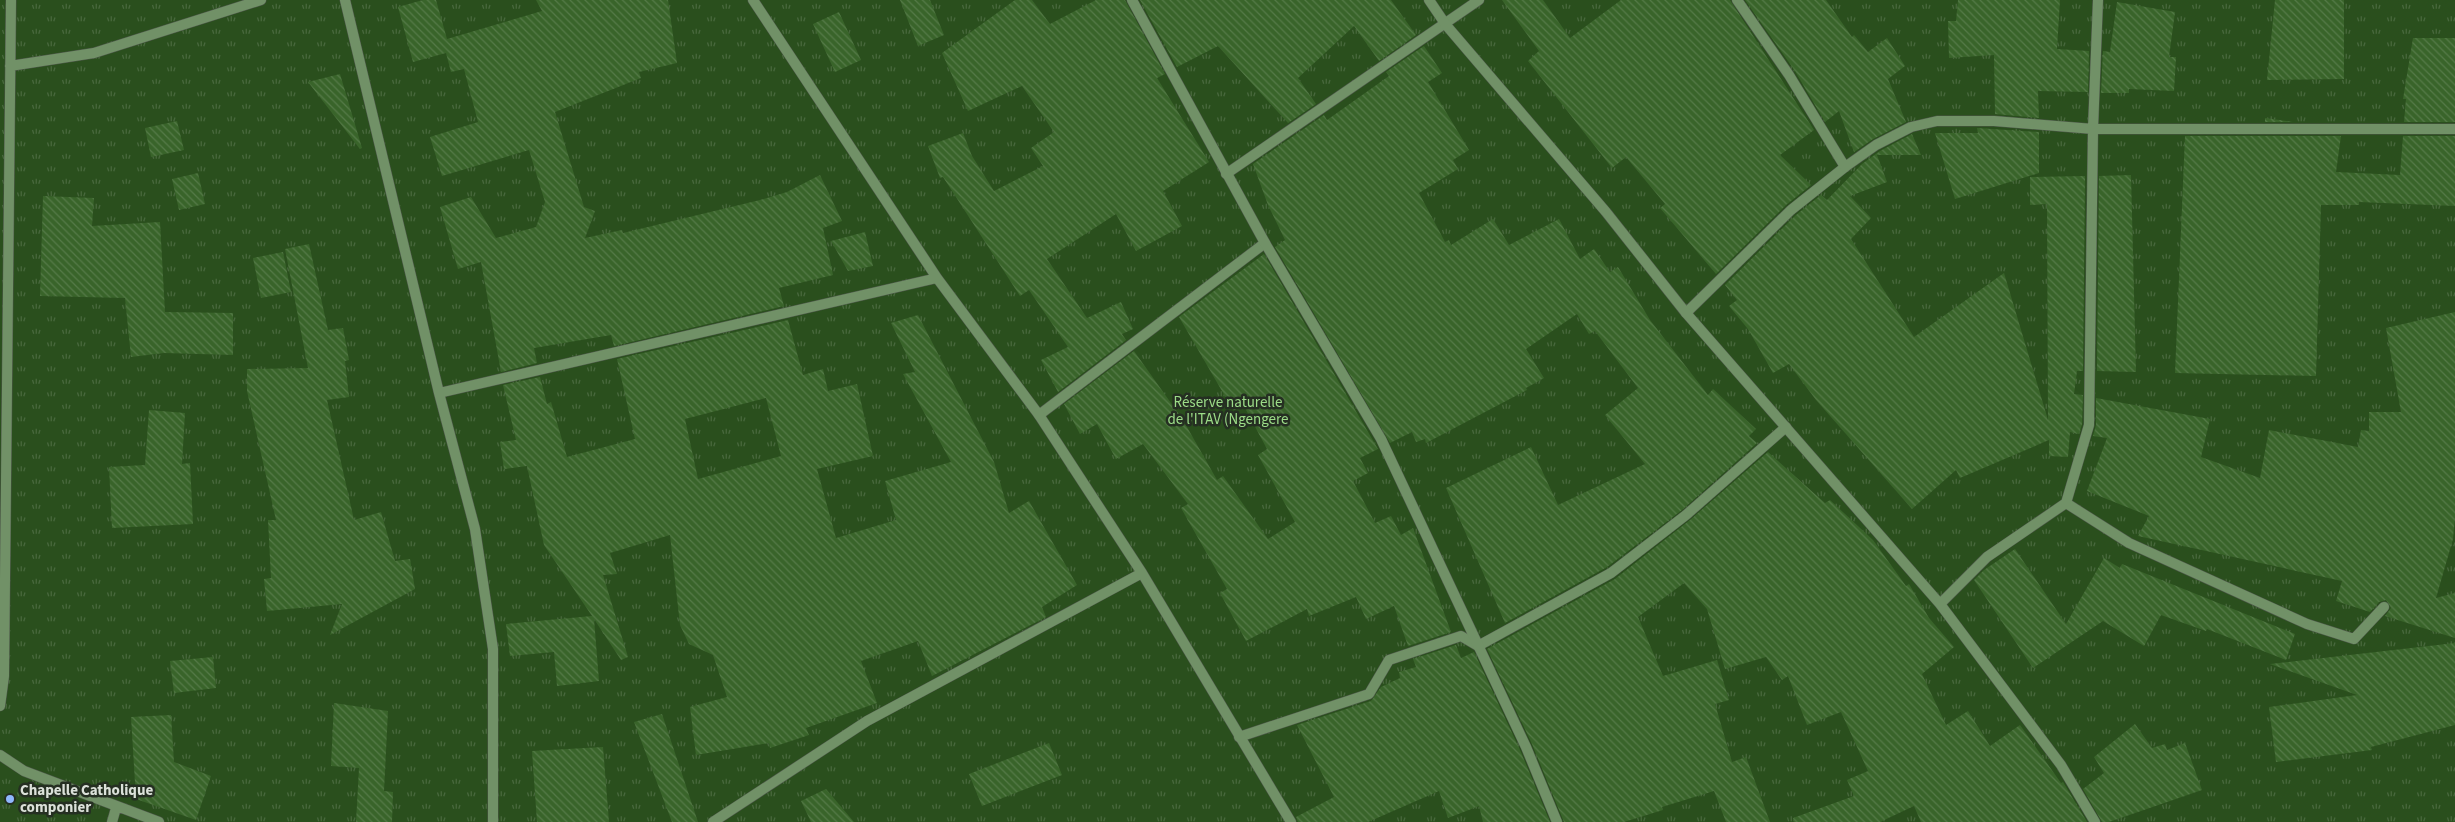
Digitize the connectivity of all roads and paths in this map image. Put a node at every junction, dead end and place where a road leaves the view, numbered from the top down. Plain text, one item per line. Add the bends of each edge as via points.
1 (11, 0) edge
2 (260, 0) edge
3 (345, 0) edge
4 (753, 0) edge
5 (1132, 0) edge
6 (1429, 0) edge
7 (1479, 0) edge
8 (1737, 0) edge
9 (2098, 0) edge
10 (1446, 24) junction
11 (10, 66) junction
12 (2093, 129) junction
13 (2455, 129) edge
14 (1845, 167) junction
15 (1226, 174) junction
16 (1265, 243) junction
17 (937, 278) junction
18 (1686, 314) junction
19 (440, 393) junction
20 (1039, 415) junction
21 (1786, 427) junction
22 (2066, 503) junction
23 (1142, 573) junction
24 (1940, 604) junction
25 (2384, 607) dead end
26 (1478, 646) junction
27 (0, 706) edge
28 (1239, 737) junction
29 (0, 755) edge
30 (116, 808) junction
31 (112, 822) edge
32 (159, 822) edge
33 (493, 822) edge
34 (713, 822) edge
35 (1291, 822) edge
36 (1557, 822) edge
37 (2095, 822) edge

1 - 11 street
2 - 11 street via 94,53
3 - 19 street
4 - 17 street
5 - 15 street
6 - 10 street
7 - 10 street
8 - 14 street via 1789,75
9 - 12 street
10 - 15 street
10 - 18 street via 1606,212
11 - 27 street via 4,676
12 - 13 street
12 - 14 street via 1994,121 1938,121 1911,127 1876,145
12 - 22 street via 2089,425
14 - 18 street via 1791,210
15 - 16 street
16 - 20 street
16 - 26 street via 1381,440
17 - 19 street
17 - 20 street
18 - 21 street
19 - 33 street via 475,529 493,649
20 - 23 street
21 - 24 street
21 - 26 street via 1670,527 1611,572
22 - 24 street via 1987,557
22 - 25 street via 2129,543 2307,624 2354,639
23 - 28 street
23 - 34 street via 867,721
24 - 37 street via 2061,765
26 - 28 street via 1461,636 1389,660 1369,694
26 - 36 street
28 - 35 street
29 - 30 street via 24,771
30 - 31 street
30 - 32 street

